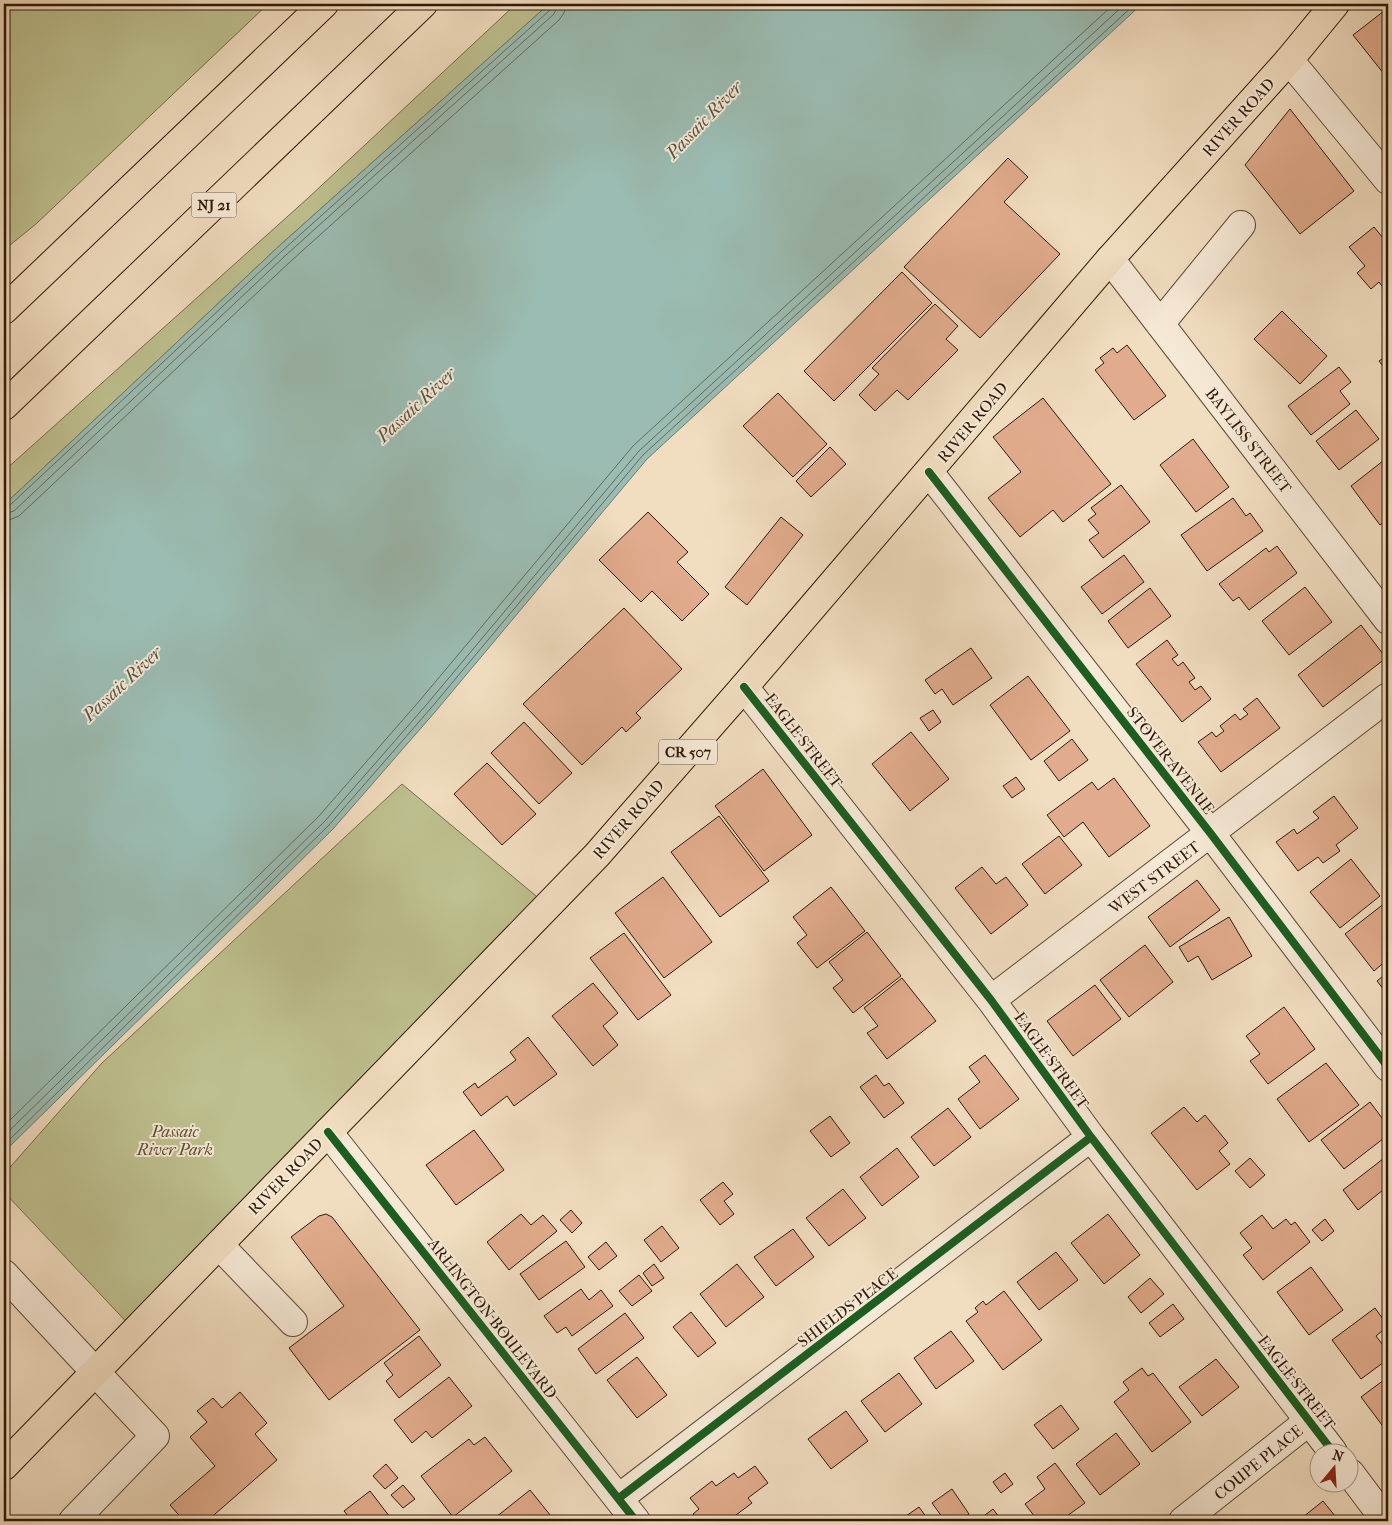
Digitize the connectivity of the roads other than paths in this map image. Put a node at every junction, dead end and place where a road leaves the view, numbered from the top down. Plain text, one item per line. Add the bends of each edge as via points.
1 (324, 4) edge
2 (423, 4) edge
3 (1335, 4) edge
4 (1289, 60) junction
5 (215, 108) junction
6 (1388, 180) edge
7 (1240, 225) dead end
8 (1110, 259) junction
9 (4, 293) edge
10 (4, 310) edge
11 (1160, 324) junction
12 (4, 406) edge
13 (929, 472) junction
14 (1388, 620) edge
15 (744, 687) junction
16 (1388, 697) edge
17 (1211, 834) junction
18 (991, 1000) junction
19 (1388, 1067) edge
20 (328, 1132) junction
21 (1091, 1137) junction
22 (219, 1245) junction
23 (4, 1274) edge
24 (293, 1322) dead end
25 (96, 1371) junction
26 (1309, 1421) junction
27 (1325, 1442) edge
28 (4, 1466) edge
29 (1360, 1487) edge
30 (619, 1498) junction
31 (73, 1521) edge
32 (636, 1521) edge
33 (1183, 1521) edge
34 (1386, 1521) edge

1 - 5 main road
2 - 12 main road, NJ 21
3 - 4 main road, RIVER ROAD / CR 507
4 - 6 street
4 - 8 main road, RIVER ROAD / CR 507
5 - 9 main road
5 - 10 main road
7 - 11 street
8 - 11 street, BAYLISS STREET
8 - 13 main road, RIVER ROAD / CR 507
11 - 14 street, BAYLISS STREET
13 - 15 main road, RIVER ROAD / CR 507
13 - 17 street, STOVER AVENUE
15 - 18 street, EAGLE STREET
15 - 20 main road, RIVER ROAD / CR 507 via 597,855
16 - 17 street, WEST STREET
17 - 18 street, WEST STREET
17 - 19 street, STOVER AVENUE
18 - 21 street, EAGLE STREET
20 - 22 main road, RIVER ROAD / CR 507
20 - 30 street, ARLINGTON BOULEVARD
21 - 26 street, EAGLE STREET
21 - 30 street, SHIELDS PLACE
22 - 24 street
22 - 25 main road, RIVER ROAD / CR 507
23 - 25 street
25 - 28 main road, RIVER ROAD / CR 507
25 - 31 street via 156,1436
26 - 27 street, EAGLE STREET
26 - 33 street, COUPE PLACE
29 - 34 street
30 - 32 street, ARLINGTON BOULEVARD

